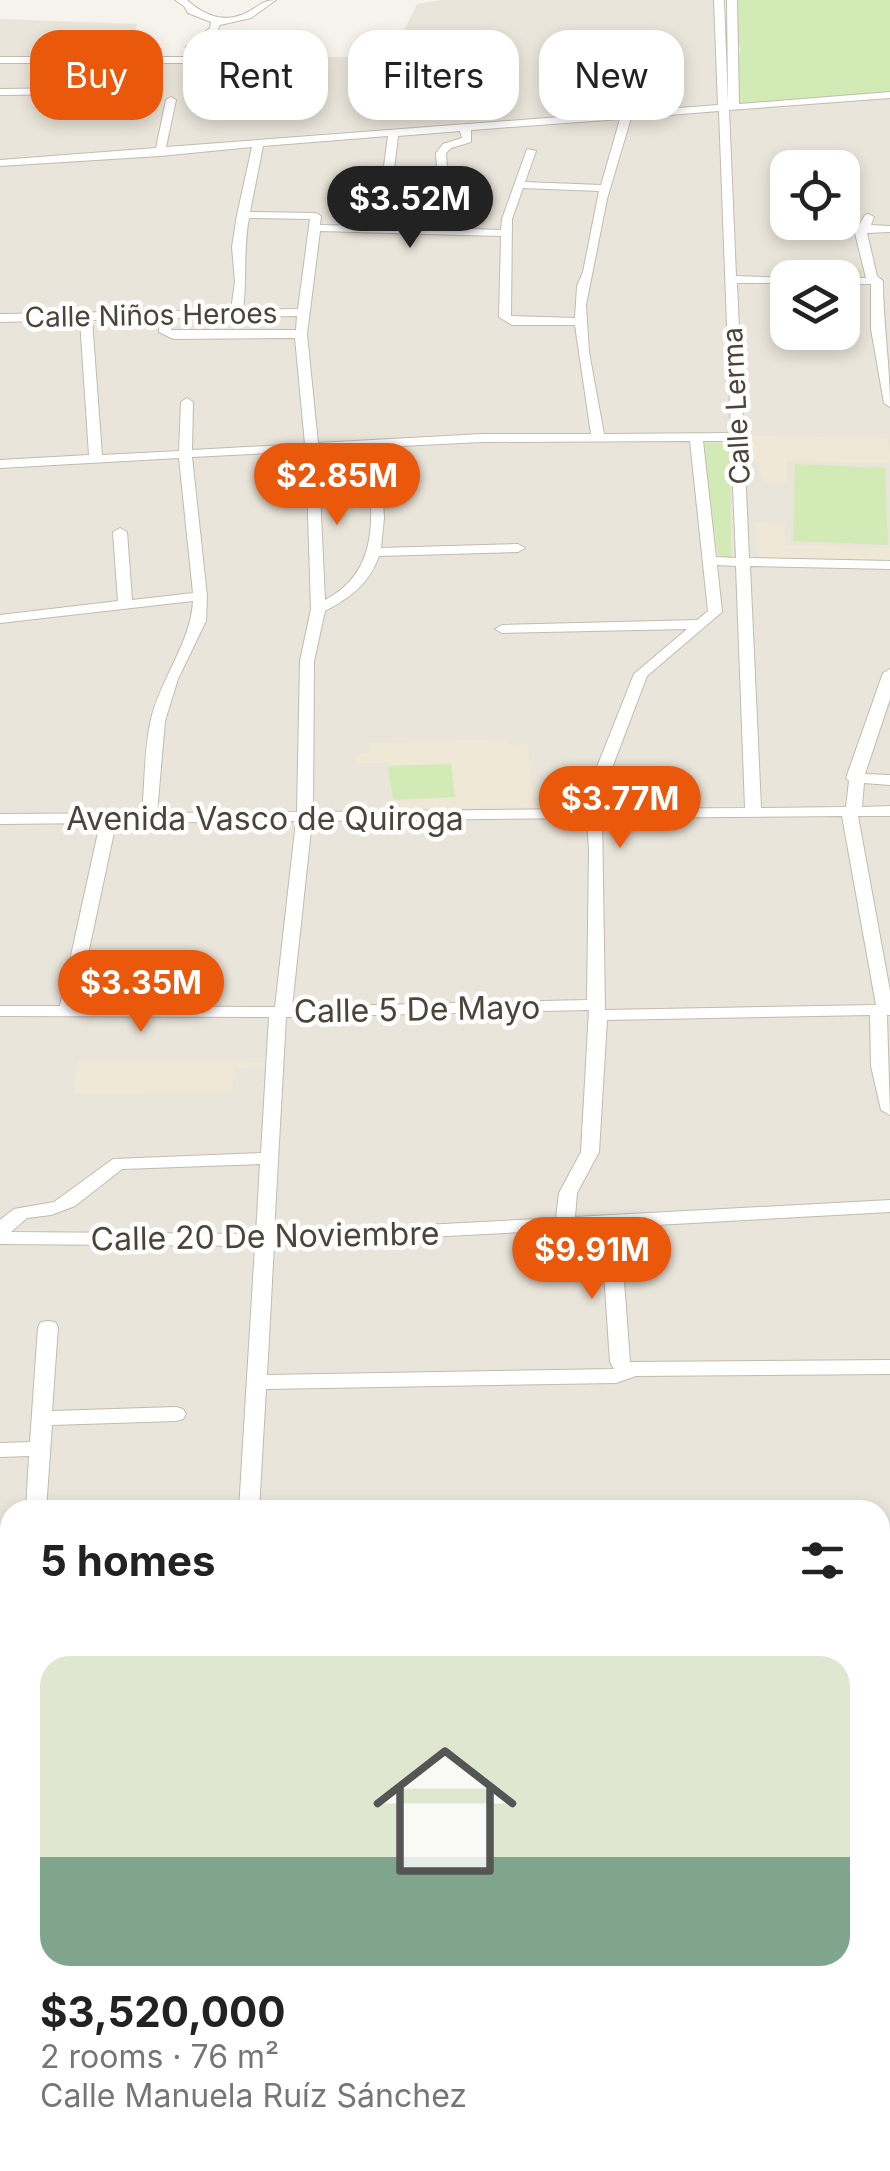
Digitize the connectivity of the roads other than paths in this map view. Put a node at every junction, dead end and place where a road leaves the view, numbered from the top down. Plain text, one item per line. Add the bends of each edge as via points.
1 (180, 0) edge
2 (272, 0) edge
3 (720, 0) edge
4 (732, 0) edge
5 (216, 22) junction
6 (727, 23) junction
7 (0, 60) edge
8 (30, 60) edge
9 (163, 60) edge
10 (0, 92) edge
11 (30, 92) edge
12 (890, 95) edge
13 (171, 100) dead end
14 (728, 110) junction
15 (684, 113) edge
16 (582, 120) edge
17 (625, 120) edge
18 (466, 128) junction
19 (393, 134) junction
20 (258, 145) junction
21 (531, 152) dead end
22 (160, 153) junction
23 (0, 164) edge
24 (519, 185) junction
25 (606, 188) junction
26 (242, 215) junction
27 (316, 228) junction
28 (890, 229) edge
29 (381, 230) junction
30 (438, 232) junction
31 (505, 233) junction
32 (731, 279) junction
33 (880, 279) edge
34 (770, 280) edge
35 (238, 312) junction
36 (302, 312) junction
37 (884, 312) edge
38 (166, 315) junction
39 (86, 317) junction
40 (0, 318) edge
41 (581, 322) junction
42 (301, 334) junction
43 (885, 346) edge
44 (187, 402) dead end
45 (890, 402) edge
46 (598, 437) junction
47 (736, 437) junction
48 (696, 438) junction
49 (373, 442) junction
50 (312, 448) junction
51 (184, 456) junction
52 (96, 461) junction
53 (0, 464) edge
54 (120, 532) dead end
55 (518, 548) dead end
56 (376, 552) junction
57 (710, 561) junction
58 (744, 562) junction
59 (890, 565) edge
60 (200, 596) junction
61 (126, 605) junction
62 (318, 610) junction
63 (715, 612) junction
64 (746, 613) junction
65 (0, 619) edge
66 (702, 624) junction
67 (502, 629) dead end
68 (890, 673) edge
69 (854, 778) junction
70 (890, 780) edge
71 (890, 810) edge
72 (753, 811) junction
73 (852, 811) junction
74 (594, 814) junction
75 (304, 818) junction
76 (0, 819) edge
77 (149, 819) junction
78 (110, 820) junction
79 (597, 1010) junction
80 (884, 1010) edge
81 (0, 1011) edge
82 (67, 1011) junction
83 (280, 1012) junction
84 (890, 1110) edge
85 (268, 1158) junction
86 (890, 1206) edge
87 (610, 1220) junction
88 (565, 1224) junction
89 (0, 1236) edge
90 (264, 1240) junction
91 (48, 1327) dead end
92 (890, 1368) edge
93 (628, 1370) junction
94 (258, 1382) junction
95 (176, 1414) dead end
96 (40, 1418) junction
97 (42, 1449) junction
98 (0, 1450) edge
99 (37, 1500) edge
100 (250, 1500) edge

1 - 5 street
2 - 5 street via 248,16
3 - 6 street, Calle Lerma
4 - 6 street, Calle Lerma
5 - 9 street via 192,44 194,50 261,60
6 - 14 street, Calle Lerma
7 - 8 street
10 - 11 street
12 - 14 street
13 - 22 street
14 - 15 street
14 - 32 street, Calle Lerma
16 - 18 street
17 - 25 street
18 - 19 street
18 - 30 street via 467,140 441,152
19 - 20 street
19 - 29 street
20 - 22 street
20 - 26 street
21 - 24 street
22 - 23 street
24 - 25 street
24 - 31 street
25 - 41 street
26 - 27 street via 316,216
26 - 35 street
27 - 29 street
27 - 36 street
28 - 33 street via 866,223
29 - 30 street
30 - 31 street
31 - 41 street via 507,320
32 - 34 street
32 - 47 street, Calle Lerma
33 - 37 street
35 - 36 street, Calle Niños Heroes
35 - 38 street, Calle Niños Heroes
36 - 42 street
37 - 43 street
38 - 39 street, Calle Niños Heroes
38 - 42 street via 165,332
39 - 40 street, Calle Niños Heroes
39 - 52 street
41 - 46 street
42 - 50 street
43 - 45 street
44 - 51 street
46 - 48 street
46 - 49 street
47 - 48 street
47 - 58 street, Calle Lerma
48 - 57 street
49 - 50 street
49 - 56 street
50 - 51 street
50 - 62 street
51 - 52 street
51 - 60 street
52 - 53 street
54 - 61 street
55 - 56 street
56 - 62 street via 362,582
57 - 58 street
57 - 63 street
58 - 59 street
58 - 64 street, Calle Lerma
60 - 61 street
60 - 77 street via 199,621 158,720
61 - 65 street
62 - 75 street via 307,660
63 - 64 street
63 - 66 street
64 - 72 street, Calle Lerma
66 - 67 street
66 - 74 street via 641,674 600,774
68 - 69 street
69 - 70 street
69 - 73 street
71 - 73 street, Avenida Vasco de Quiroga
72 - 73 street, Avenida Vasco de Quiroga
72 - 74 street, Avenida Vasco de Quiroga
73 - 80 street
74 - 75 street, Avenida Vasco de Quiroga
74 - 79 street
75 - 77 street, Avenida Vasco de Quiroga
75 - 83 street
76 - 78 street, Avenida Vasco de Quiroga
77 - 78 street, Avenida Vasco de Quiroga
78 - 82 street
79 - 80 street, Calle 5 De Mayo
79 - 83 street, Calle 5 De Mayo
79 - 88 street via 590,1152 568,1193
80 - 84 street via 880,1066
81 - 82 street, Calle 5 De Mayo
82 - 83 street, Calle 5 De Mayo
83 - 85 street
85 - 89 street via 119,1163 61,1206 14,1215
85 - 90 street
86 - 87 street, Calle 20 De Noviembre
87 - 88 street, Calle 20 De Noviembre
87 - 93 street via 620,1362
88 - 90 street, Calle 20 De Noviembre
89 - 90 street, Calle 20 De Noviembre
90 - 94 street
91 - 96 street
92 - 93 street
93 - 94 street via 616,1376
94 - 100 street
95 - 96 street
96 - 97 street
97 - 98 street
97 - 99 street

